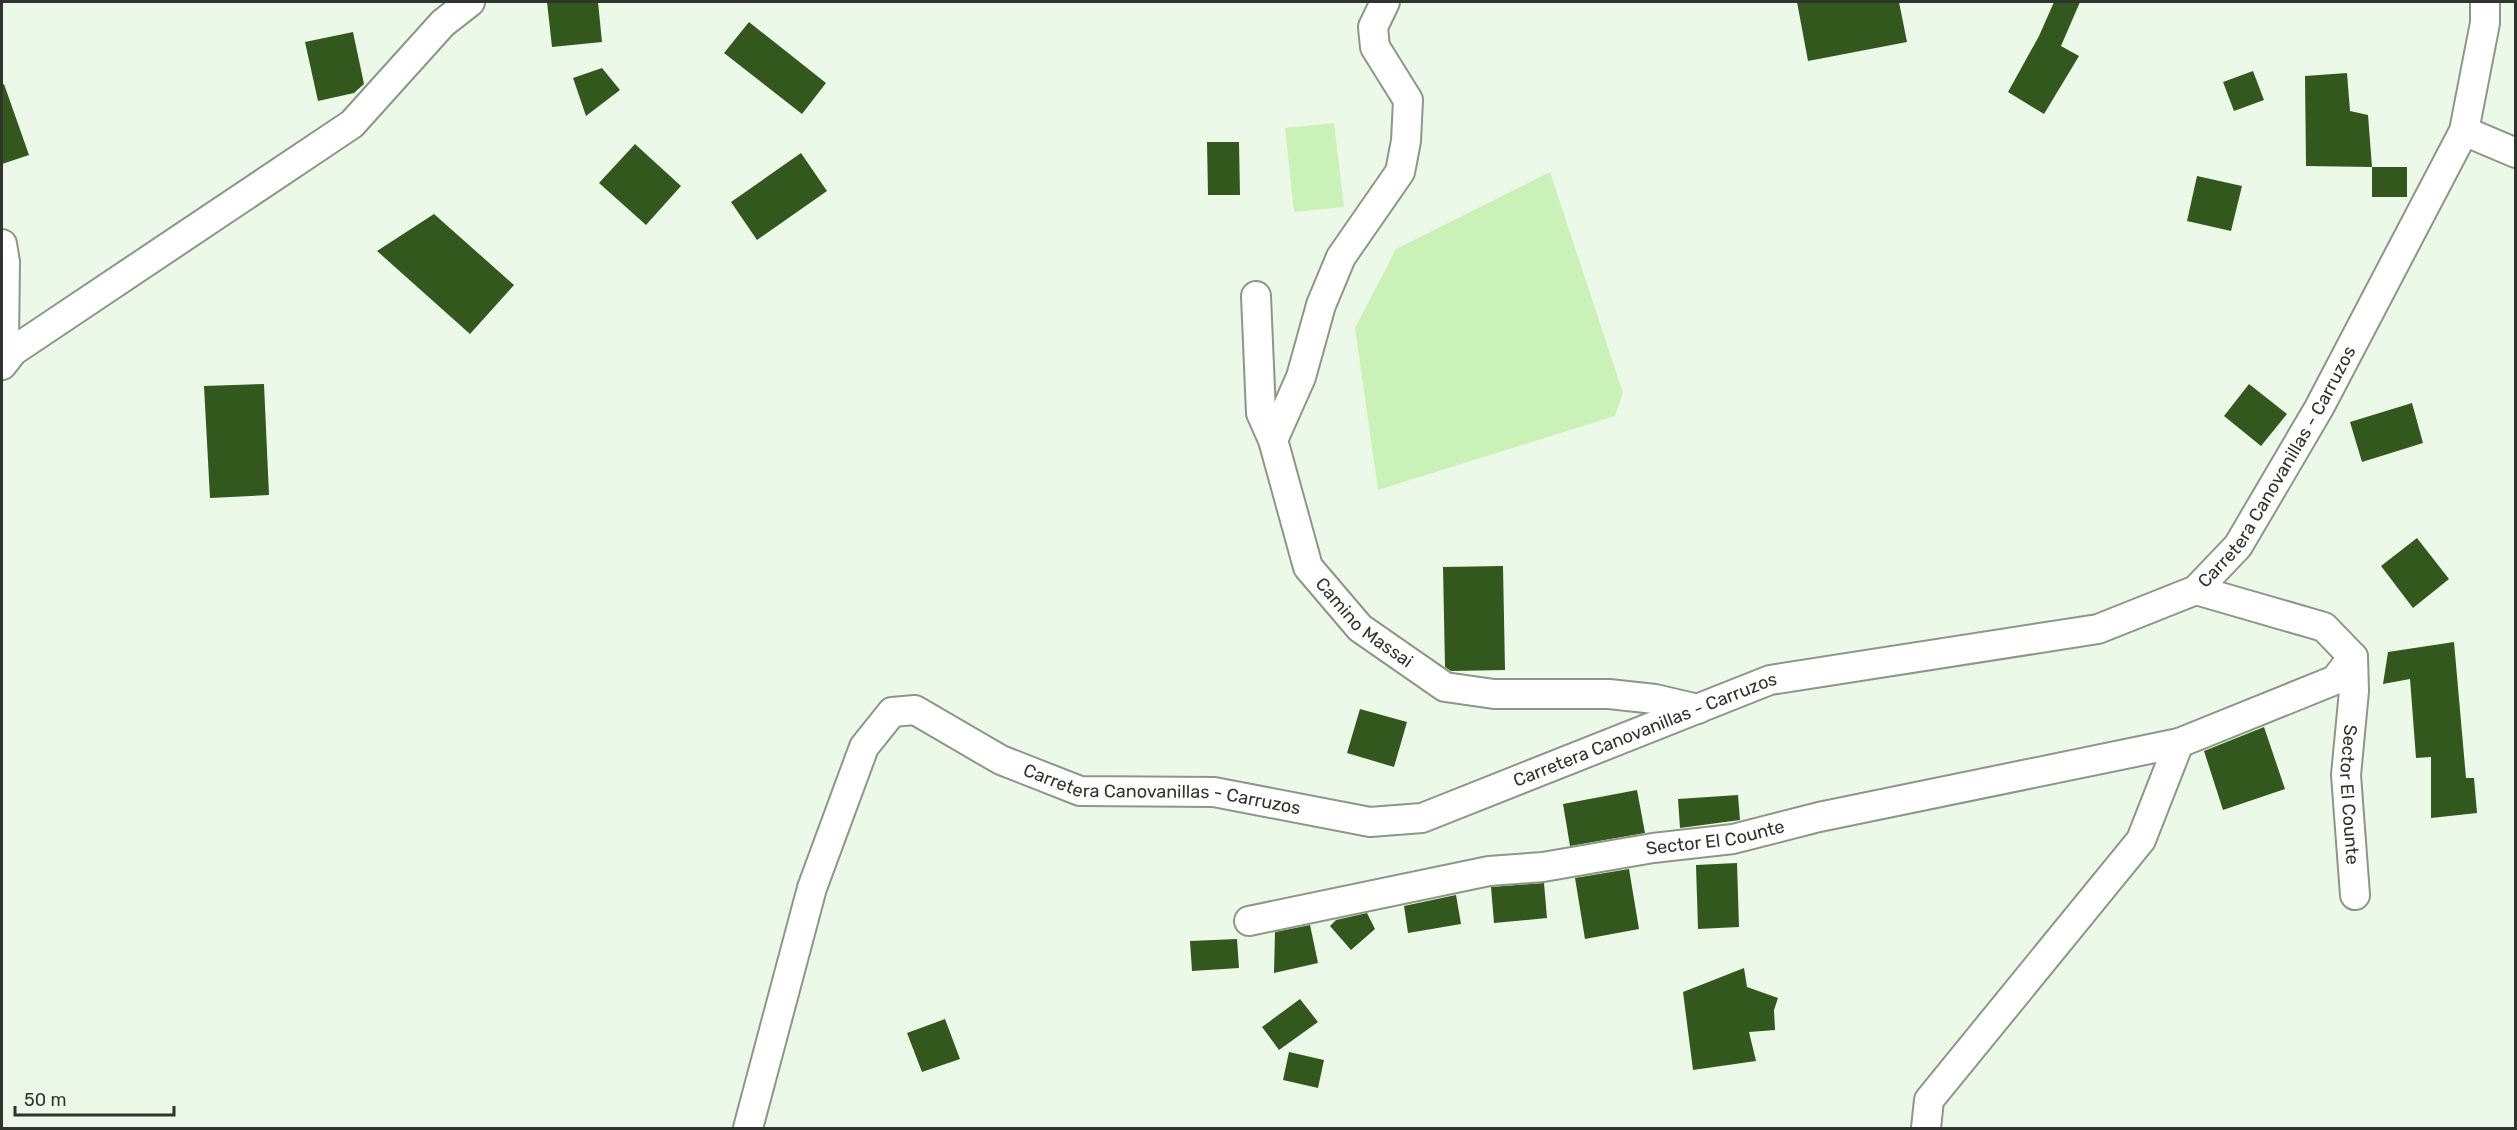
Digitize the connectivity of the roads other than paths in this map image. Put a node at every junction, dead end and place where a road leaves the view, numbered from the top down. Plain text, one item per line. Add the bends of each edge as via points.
1 (470, 2) edge
2 (1385, 2) edge
3 (2485, 2) edge
4 (2464, 131) junction
5 (2516, 153) edge
6 (2, 244) edge
7 (1256, 296) dead end
8 (5, 350) edge
9 (1273, 440) junction
10 (2196, 590) junction
11 (2353, 657) junction
12 (1698, 709) junction
13 (2179, 743) junction
14 (2355, 896) dead end
15 (1249, 921) dead end
16 (748, 1128) edge
17 (1926, 1128) edge

1 - 8 street via 443,23 352,124
2 - 9 street via 1372,27 1375,47 1408,100 1400,172 1341,257 1321,305 1301,377
3 - 4 street, Carretera Canovanillas - Carruzos via 2485,23
4 - 5 street
4 - 10 street, Carretera Canovanillas - Carruzos via 2319,408 2238,546
6 - 8 street
7 - 9 street, Camino Massai via 1261,413
9 - 12 street, Camino Massai via 1308,567 1360,627 1445,687 1494,694 1609,694
10 - 11 street via 2324,627
10 - 12 street, Carretera Canovanillas - Carruzos via 2098,629 1770,680
11 - 13 street, Sector El Counte via 2335,680
11 - 14 street, Sector El Counte via 2354,691 2346,775
12 - 16 street, Carretera Canovanillas - Carruzos via 1422,818 1370,822 1214,792 1080,791 1001,760 915,710 892,712 864,747 812,888
13 - 15 street, Sector El Counte via 1733,838 1543,867 1490,871
13 - 17 street via 2141,840 1929,1100

